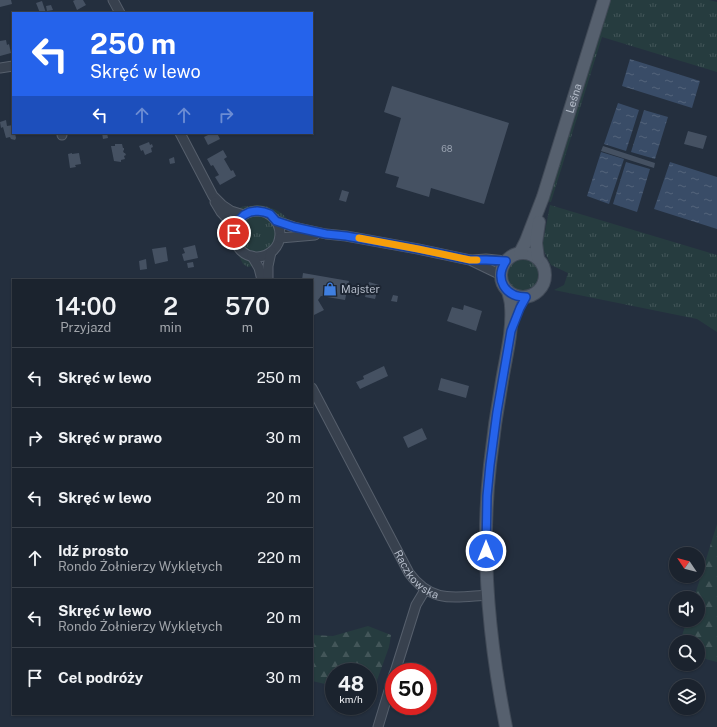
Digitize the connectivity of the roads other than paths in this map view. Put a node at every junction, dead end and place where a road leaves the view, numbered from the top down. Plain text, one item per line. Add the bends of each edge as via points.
1 (113, 0) edge
2 (604, 0) edge
3 (119, 12) edge
4 (12, 66) edge
5 (0, 68) edge
6 (181, 134) edge
7 (214, 196) junction
8 (543, 197) junction
9 (244, 215) junction
10 (276, 221) junction
11 (235, 227) junction
12 (326, 234) junction
13 (280, 238) junction
14 (271, 252) junction
15 (520, 252) junction
16 (252, 256) junction
17 (538, 258) junction
18 (470, 260) junction
19 (506, 261) junction
20 (501, 275) junction
21 (262, 279) edge
22 (268, 279) edge
23 (508, 291) junction
24 (526, 297) junction
25 (511, 331) junction
26 (313, 390) edge
27 (425, 590) junction
28 (488, 595) junction
29 (397, 663) edge
30 (385, 703) edge
31 (378, 727) edge
32 (506, 727) edge

1 - 3 street
2 - 8 main road, Leśna
4 - 5 street
6 - 7 street
7 - 9 street via 231,211
7 - 11 street via 221,212
8 - 15 main road, Leśna
8 - 17 main road, Leśna via 536,243
9 - 10 street via 250,212 264,212
9 - 11 street
10 - 12 street
10 - 13 street via 279,225
11 - 16 street via 238,247
12 - 13 street
12 - 18 street
13 - 14 street
14 - 16 street via 262,256
14 - 22 street
15 - 17 main road via 530,253
15 - 19 main road
16 - 21 street
17 - 24 main road via 546,271 545,281 540,290
18 - 19 street
18 - 20 street
19 - 20 main road
20 - 23 main road
23 - 24 main road
23 - 25 main road via 512,305
24 - 25 main road
25 - 28 main road via 490,465 486,526
26 - 27 street, Raczkowska via 409,573
27 - 28 street, Raczkowska via 449,597
27 - 29 street via 416,604
28 - 32 main road via 493,650
30 - 31 street

